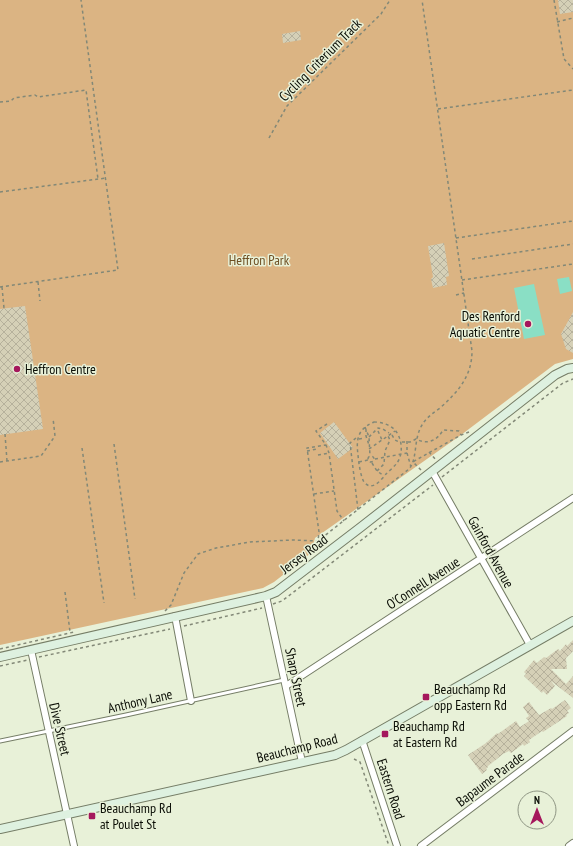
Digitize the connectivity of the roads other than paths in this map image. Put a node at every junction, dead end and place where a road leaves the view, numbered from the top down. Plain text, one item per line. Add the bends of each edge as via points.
1 (573, 368) edge
2 (429, 474) junction
3 (573, 498) edge
4 (481, 559) junction
5 (266, 596) junction
6 (173, 614) junction
7 (573, 621) edge
8 (530, 645) junction
9 (31, 650) junction
10 (0, 656) edge
11 (284, 679) junction
12 (286, 686) junction
13 (191, 701) junction
14 (573, 731) edge
15 (48, 732) junction
16 (362, 740) junction
17 (0, 741) edge
18 (302, 762) junction
19 (67, 814) junction
20 (0, 829) edge
21 (573, 843) edge
22 (74, 846) edge
23 (397, 846) edge
24 (421, 846) edge
25 (569, 846) edge

1 - 2 street, Jersey Road via 554,375
2 - 4 street, Gainford Avenue via 438,481
2 - 5 street, Jersey Road via 276,592
3 - 4 street, O'Connell Avenue
4 - 8 street, Gainford Avenue
4 - 12 street, O'Connell Avenue
5 - 6 street, Jersey Road
5 - 11 street, Sharp Street
6 - 9 street, Jersey Road via 150,624
6 - 13 street via 178,627
7 - 8 street, Beauchamp Road
8 - 16 street, Beauchamp Road
9 - 10 street, Jersey Road
9 - 15 street, Dive Street
11 - 12 street, Sharp Street
11 - 13 lane, Anthony Lane
12 - 18 street, Sharp Street
13 - 15 lane, Anthony Lane
14 - 24 street, Bapaume Parade
15 - 17 lane, Anthony Lane
15 - 19 street, Dive Street
16 - 18 street, Beauchamp Road via 334,755
16 - 23 street, Eastern Road
18 - 19 street, Beauchamp Road
19 - 20 street, Beauchamp Road
19 - 22 street, Dive Street
21 - 25 street

